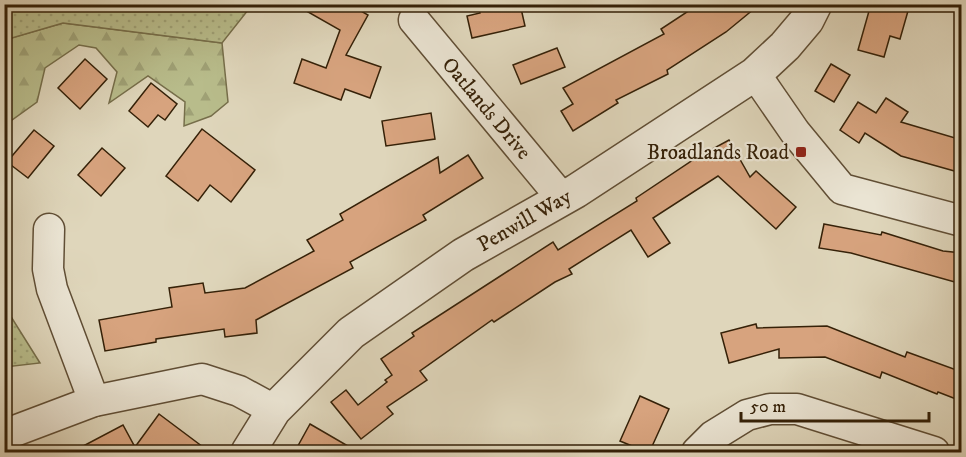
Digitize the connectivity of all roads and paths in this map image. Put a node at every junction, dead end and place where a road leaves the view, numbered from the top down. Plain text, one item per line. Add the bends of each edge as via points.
1 (815, 4) edge
2 (414, 20) dead end
3 (755, 74) junction
4 (561, 197) junction
5 (962, 221) edge
6 (49, 230) dead end
7 (94, 401) junction
8 (274, 410) junction
9 (4, 435) edge
10 (248, 453) edge
11 (697, 453) edge
12 (934, 453) edge

1 - 3 street, Penwill Way via 786,46
2 - 4 street, Oatlands Drive
3 - 4 street, Penwill Way
3 - 5 street via 795,132 842,189
4 - 8 street, Penwill Way via 463,255 351,333
6 - 7 street via 52,289
7 - 8 street via 202,379 239,391
7 - 9 street
8 - 10 street, Penwill Way
11 - 12 street via 713,436 747,415 788,409

